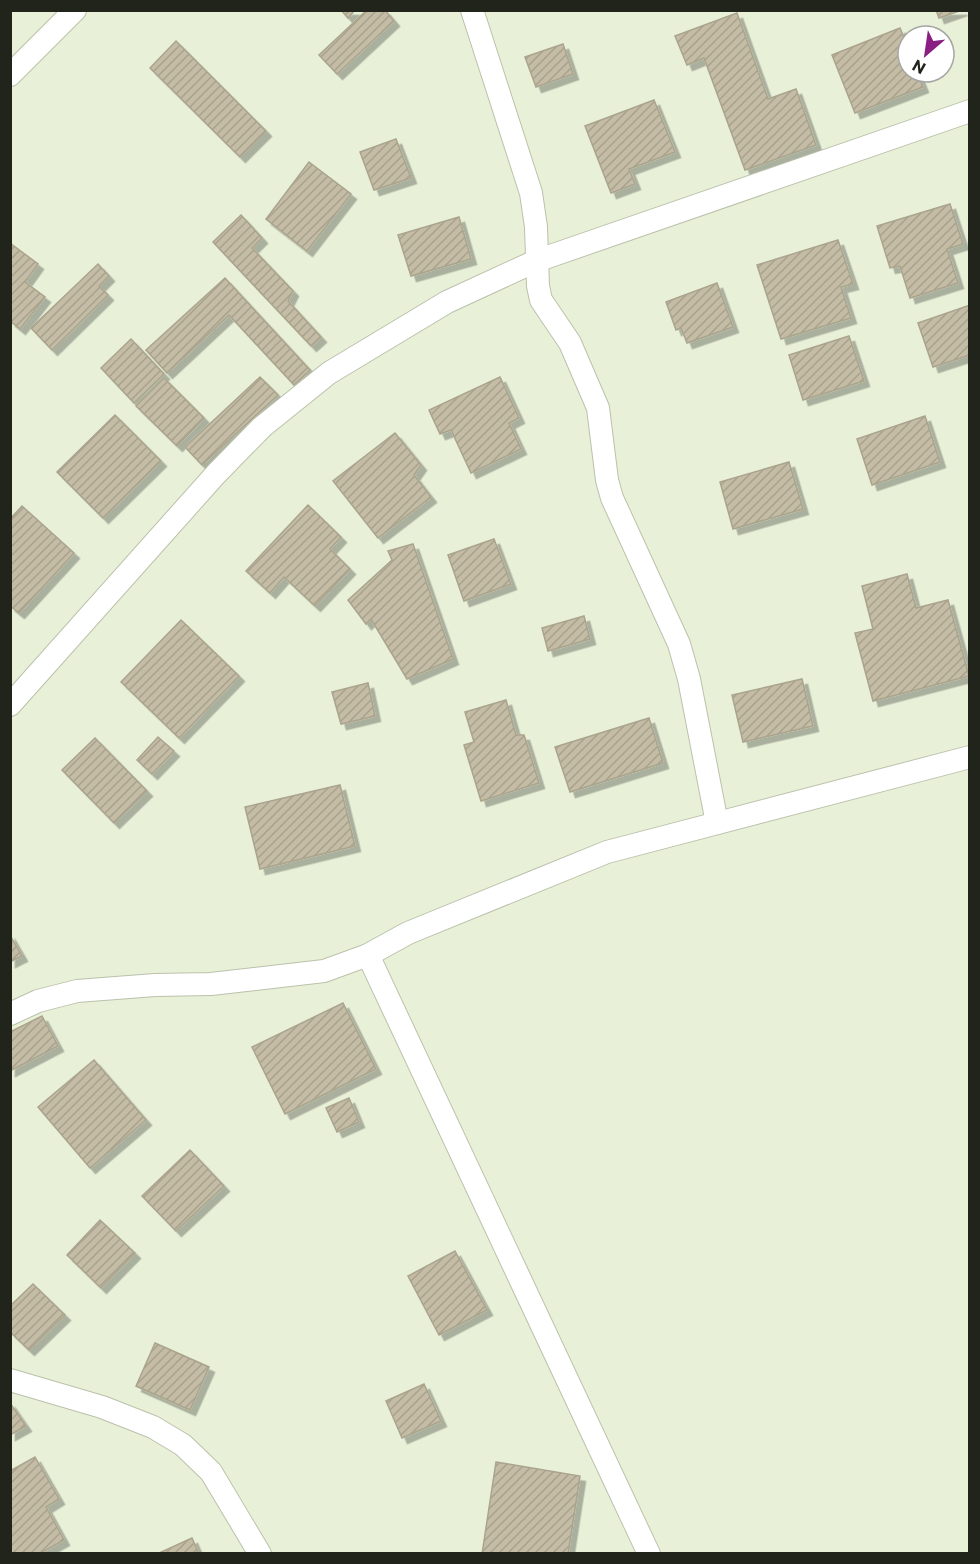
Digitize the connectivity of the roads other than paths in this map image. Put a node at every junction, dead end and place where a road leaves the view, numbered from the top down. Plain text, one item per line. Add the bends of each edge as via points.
1 (75, 10) edge
2 (472, 10) edge
3 (10, 75) edge
4 (969, 111) edge
5 (536, 261) junction
6 (10, 705) edge
7 (969, 757) edge
8 (717, 823) junction
9 (368, 955) junction
10 (10, 1014) edge
11 (10, 1380) edge
12 (260, 1554) edge
13 (649, 1554) edge

1 - 3 street
2 - 5 street via 531,193
4 - 5 street
5 - 6 street via 447,302 339,367 262,427
5 - 8 street via 541,300 570,343 598,408 612,498 680,644
7 - 8 street
8 - 9 street via 607,852 408,933
9 - 10 street via 324,971 290,976 77,991 38,1001
9 - 13 street
11 - 12 street via 102,1407 153,1427 183,1445 211,1472

